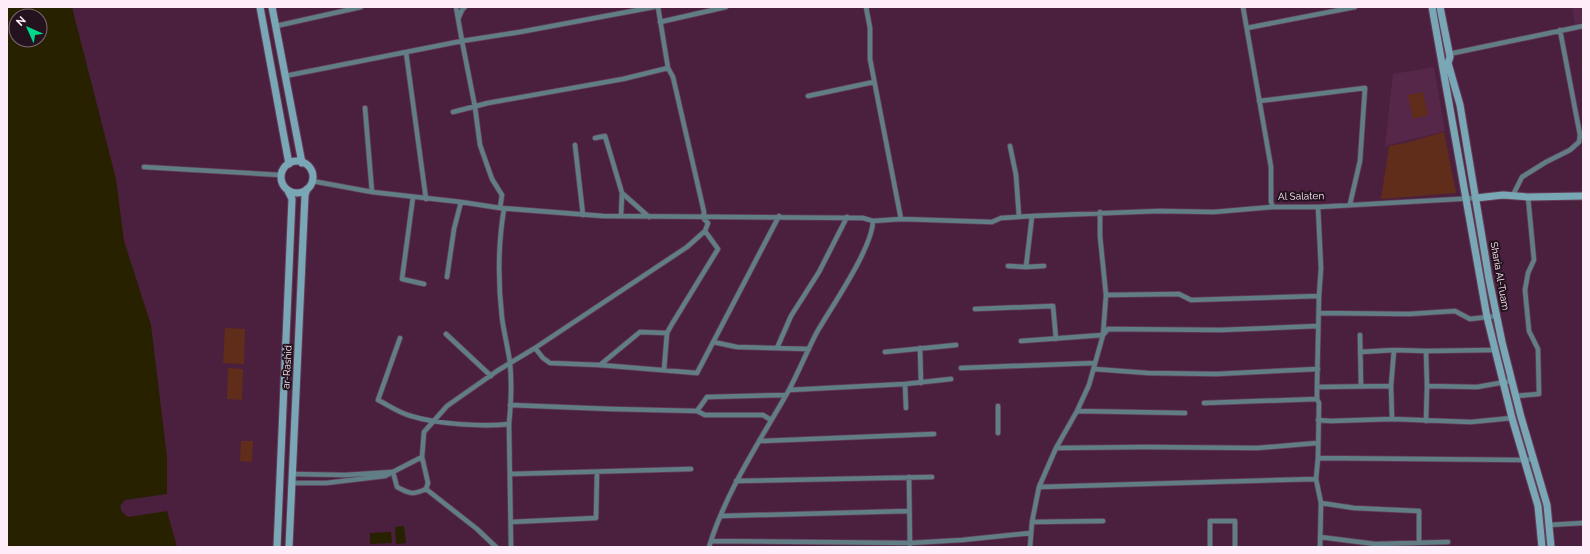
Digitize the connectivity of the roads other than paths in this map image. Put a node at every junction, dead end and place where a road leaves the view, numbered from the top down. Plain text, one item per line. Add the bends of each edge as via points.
1 (260, 7) edge
2 (272, 7) edge
3 (361, 7) edge
4 (456, 7) edge
5 (465, 7) edge
6 (654, 7) edge
7 (658, 7) edge
8 (726, 7) edge
9 (866, 7) edge
10 (1243, 7) edge
11 (1355, 7) edge
12 (1432, 7) edge
13 (1440, 7) edge
14 (458, 19) junction
15 (660, 22) junction
16 (276, 26) junction
17 (1583, 26) edge
18 (1247, 28) junction
19 (1560, 30) junction
20 (462, 41) junction
21 (406, 52) junction
22 (1449, 54) junction
23 (668, 68) junction
24 (285, 76) junction
25 (874, 82) junction
26 (808, 96) dead end
27 (1259, 101) junction
28 (365, 108) dead end
29 (475, 108) junction
30 (453, 112) dead end
31 (595, 138) dead end
32 (575, 145) dead end
33 (1010, 146) dead end
34 (302, 163) junction
35 (289, 164) junction
36 (144, 166) dead end
37 (281, 175) junction
38 (312, 181) junction
39 (307, 189) junction
40 (288, 191) junction
41 (372, 192) junction
42 (622, 193) junction
43 (1513, 195) junction
44 (1583, 196) edge
45 (413, 197) junction
46 (1528, 197) junction
47 (1466, 198) junction
48 (1476, 198) junction
49 (426, 199) junction
50 (461, 202) junction
51 (1350, 204) junction
52 (1273, 207) junction
53 (1318, 207) junction
54 (502, 209) junction
55 (1100, 212) junction
56 (583, 215) junction
57 (621, 216) junction
58 (779, 216) junction
59 (1032, 216) junction
60 (649, 217) junction
61 (847, 217) junction
62 (1019, 217) junction
63 (703, 218) junction
64 (901, 219) junction
65 (872, 221) junction
66 (705, 231) junction
67 (1008, 266) dead end
68 (1044, 266) dead end
69 (1026, 267) junction
70 (447, 277) dead end
71 (424, 284) dead end
72 (1106, 295) junction
73 (1319, 296) junction
74 (976, 309) dead end
75 (1319, 313) junction
76 (1496, 316) junction
77 (1486, 317) junction
78 (1318, 326) junction
79 (446, 334) dead end
80 (667, 334) junction
81 (1103, 335) junction
82 (1360, 335) dead end
83 (400, 338) dead end
84 (1056, 339) junction
85 (714, 342) junction
86 (1021, 342) dead end
87 (956, 345) dead end
88 (536, 348) junction
89 (777, 348) junction
90 (920, 348) junction
91 (809, 349) junction
92 (1394, 350) junction
93 (1494, 350) junction
94 (1426, 351) junction
95 (885, 352) dead end
96 (1360, 352) junction
97 (510, 363) junction
98 (1095, 363) junction
99 (600, 365) junction
100 (961, 368) dead end
101 (1094, 369) junction
102 (1318, 369) junction
103 (664, 370) junction
104 (491, 376) junction
105 (951, 379) dead end
106 (1511, 381) junction
107 (921, 383) junction
108 (1503, 383) junction
109 (905, 384) junction
110 (1361, 386) junction
111 (1391, 386) junction
112 (1427, 386) junction
113 (1317, 387) junction
114 (789, 390) junction
115 (786, 395) junction
116 (1516, 396) junction
117 (1317, 399) junction
118 (1204, 403) dead end
119 (510, 405) junction
120 (998, 406) dead end
121 (906, 408) dead end
122 (697, 411) junction
123 (1077, 411) junction
124 (1186, 413) dead end
125 (1512, 418) junction
126 (1392, 419) junction
127 (771, 420) junction
128 (1318, 420) junction
129 (434, 421) junction
130 (1426, 421) junction
131 (509, 424) junction
132 (998, 433) dead end
133 (934, 434) dead end
134 (759, 441) junction
135 (1317, 443) junction
136 (1056, 448) junction
137 (422, 457) junction
138 (1318, 458) junction
139 (1534, 459) junction
140 (1524, 460) junction
141 (691, 469) dead end
142 (393, 472) junction
143 (597, 472) junction
144 (292, 474) junction
145 (510, 474) junction
146 (909, 477) junction
147 (932, 477) dead end
148 (1316, 479) junction
149 (736, 482) junction
150 (292, 483) junction
151 (1039, 487) junction
152 (426, 489) junction
153 (1320, 503) junction
154 (910, 511) junction
155 (721, 516) junction
156 (1103, 521) dead end
157 (511, 522) junction
158 (1032, 522) junction
159 (1583, 523) edge
160 (1548, 525) junction
161 (1031, 533) junction
162 (1320, 538) junction
163 (711, 541) junction
164 (1448, 542) dead end
165 (1419, 543) junction
166 (910, 545) edge
167 (1375, 546) edge
168 (277, 547) edge
169 (289, 547) edge
170 (496, 547) edge
171 (511, 547) edge
172 (709, 547) edge
173 (1030, 547) edge
174 (1210, 547) edge
175 (1235, 547) edge
176 (1320, 547) edge
177 (1542, 547) edge
178 (1551, 547) edge

1 - 35 main road
2 - 16 main road
3 - 16 street
4 - 14 street
5 - 14 street
6 - 20 street
7 - 15 street
8 - 15 street
9 - 25 street
10 - 18 street
11 - 18 street
12 - 47 main road, Sharia Al-Tuam
13 - 22 main road, Sharia Al-Tuam
14 - 20 street
15 - 23 street
16 - 24 main road
17 - 19 street
18 - 27 street
19 - 22 street
19 - 43 street via 1580,135 1579,142 1570,150 1522,177
20 - 21 street
20 - 29 street
21 - 24 street
21 - 49 street
22 - 48 main road, Sharia Al-Tuam via 1448,62 1460,105
23 - 29 street via 623,79 488,103
23 - 63 street via 673,77 704,212
24 - 34 main road
25 - 26 street
25 - 64 street
27 - 51 street via 1365,88 1360,161
27 - 52 street via 1271,167
28 - 41 street
29 - 30 street
29 - 54 street via 480,145 492,179 502,195
31 - 42 street via 605,136
32 - 56 street
33 - 62 street via 1016,175
34 - 35 main road
34 - 38 main road via 310,168
35 - 37 main road
36 - 37 street
37 - 40 main road via 282,184
38 - 39 main road
38 - 41 street, Al Salaten
39 - 40 main road via 296,193
39 - 144 main road, ar-Rashid via 304,195
40 - 168 main road, ar-Rashid via 292,199
41 - 45 street, Al Salaten
42 - 57 street
42 - 60 street
43 - 46 main road, Al Salaten
43 - 48 main road, Al Salaten
44 - 46 main road, Al Salaten
45 - 49 street, Al Salaten
45 - 71 street via 402,279
46 - 116 street via 1534,260 1528,272 1525,290 1529,331 1538,349 1539,394
47 - 48 street, Al Salaten
47 - 51 street, Al Salaten
47 - 77 main road, Sharia Al-Tuam
48 - 76 main road, Sharia Al-Tuam
49 - 50 street, Al Salaten
50 - 54 street, Al Salaten
50 - 70 street
51 - 53 street, Al Salaten
52 - 53 street, Al Salaten
52 - 55 street, Al Salaten via 1214,212
53 - 73 street via 1321,250
54 - 56 street, Al Salaten
54 - 97 street via 502,317
55 - 59 street, Al Salaten
55 - 72 street
56 - 57 street, Al Salaten
57 - 60 street, Al Salaten
58 - 61 street, Al Salaten
58 - 63 street, Al Salaten
58 - 85 street
59 - 62 street, Al Salaten
59 - 69 street
60 - 63 street, Al Salaten
61 - 65 street, Al Salaten
61 - 89 street
62 - 64 street, Al Salaten via 1000,218 992,222
63 - 66 street via 708,223
64 - 65 street, Al Salaten
65 - 91 street via 872,229 857,264
66 - 80 street via 718,249
66 - 88 street via 687,246
67 - 69 street
68 - 69 street
72 - 73 street via 1179,294 1191,300
72 - 81 street
73 - 75 street
74 - 84 street via 1053,306
75 - 77 street via 1410,314 1455,311 1470,319
75 - 78 street
76 - 77 street
76 - 106 main road, Sharia Al-Tuam
77 - 93 main road, Sharia Al-Tuam
78 - 81 street via 1220,330 1108,329
78 - 102 street
79 - 104 street
80 - 99 street via 640,332
80 - 103 street
81 - 84 street
81 - 98 street
82 - 96 street
83 - 129 street via 378,400 410,416
84 - 86 street
85 - 89 street via 737,347
85 - 103 street via 697,373
87 - 90 street
88 - 97 street
88 - 99 street via 550,363
89 - 91 street
90 - 95 street
90 - 107 street
91 - 114 street
92 - 94 street
92 - 96 street
92 - 111 street
93 - 94 street
93 - 108 main road, Sharia Al-Tuam
94 - 112 street
96 - 110 street
97 - 104 street
97 - 119 street
98 - 100 street
98 - 101 street
99 - 103 street
101 - 102 street via 1216,374
101 - 123 street
102 - 113 street
104 - 129 street via 447,406
105 - 107 street
106 - 108 street
106 - 116 main road, Sharia Al-Tuam
107 - 109 street
108 - 112 street
108 - 125 main road, Sharia Al-Tuam
109 - 114 street
109 - 121 street
110 - 111 street
110 - 113 street
111 - 126 street
112 - 130 street
113 - 117 street
114 - 115 street
115 - 122 street via 707,397
115 - 127 street
116 - 139 main road, Sharia Al-Tuam
117 - 118 street
117 - 128 street
119 - 122 street
119 - 131 street
120 - 132 street
122 - 127 street via 705,415 764,416
123 - 124 street
123 - 136 street
125 - 130 street via 1471,422
125 - 140 main road, Sharia Al-Tuam
126 - 128 street
126 - 130 street
127 - 134 street
128 - 135 street
129 - 131 street via 490,426
129 - 137 street via 424,432
131 - 145 street
133 - 134 street
134 - 149 street
135 - 136 street via 1257,448
135 - 138 street
136 - 151 street
137 - 142 street
137 - 152 street via 428,483
138 - 140 street
138 - 148 street
139 - 140 street
139 - 160 main road, Sharia Al-Tuam via 1547,506
140 - 177 main road, Sharia Al-Tuam via 1538,506
141 - 143 street
142 - 144 street via 345,475
142 - 150 street via 386,476 326,483
142 - 152 street via 397,487 409,493 418,493
143 - 145 street
143 - 157 street via 596,518
144 - 150 main road, ar-Rashid
145 - 157 street
146 - 147 street
146 - 149 street
146 - 154 street
148 - 151 street
148 - 153 street
149 - 155 street
150 - 169 main road, ar-Rashid
151 - 158 street
152 - 170 street
153 - 162 street
153 - 165 street via 1354,508 1419,511
154 - 155 street
154 - 166 street
155 - 163 street
156 - 158 street
157 - 171 street
158 - 161 street
159 - 160 street
160 - 178 main road, Sharia Al-Tuam
161 - 166 street
161 - 173 street
162 - 167 street
162 - 176 street
163 - 166 street
163 - 172 street
164 - 165 street
165 - 167 street
174 - 175 street via 1210,521 1235,521

